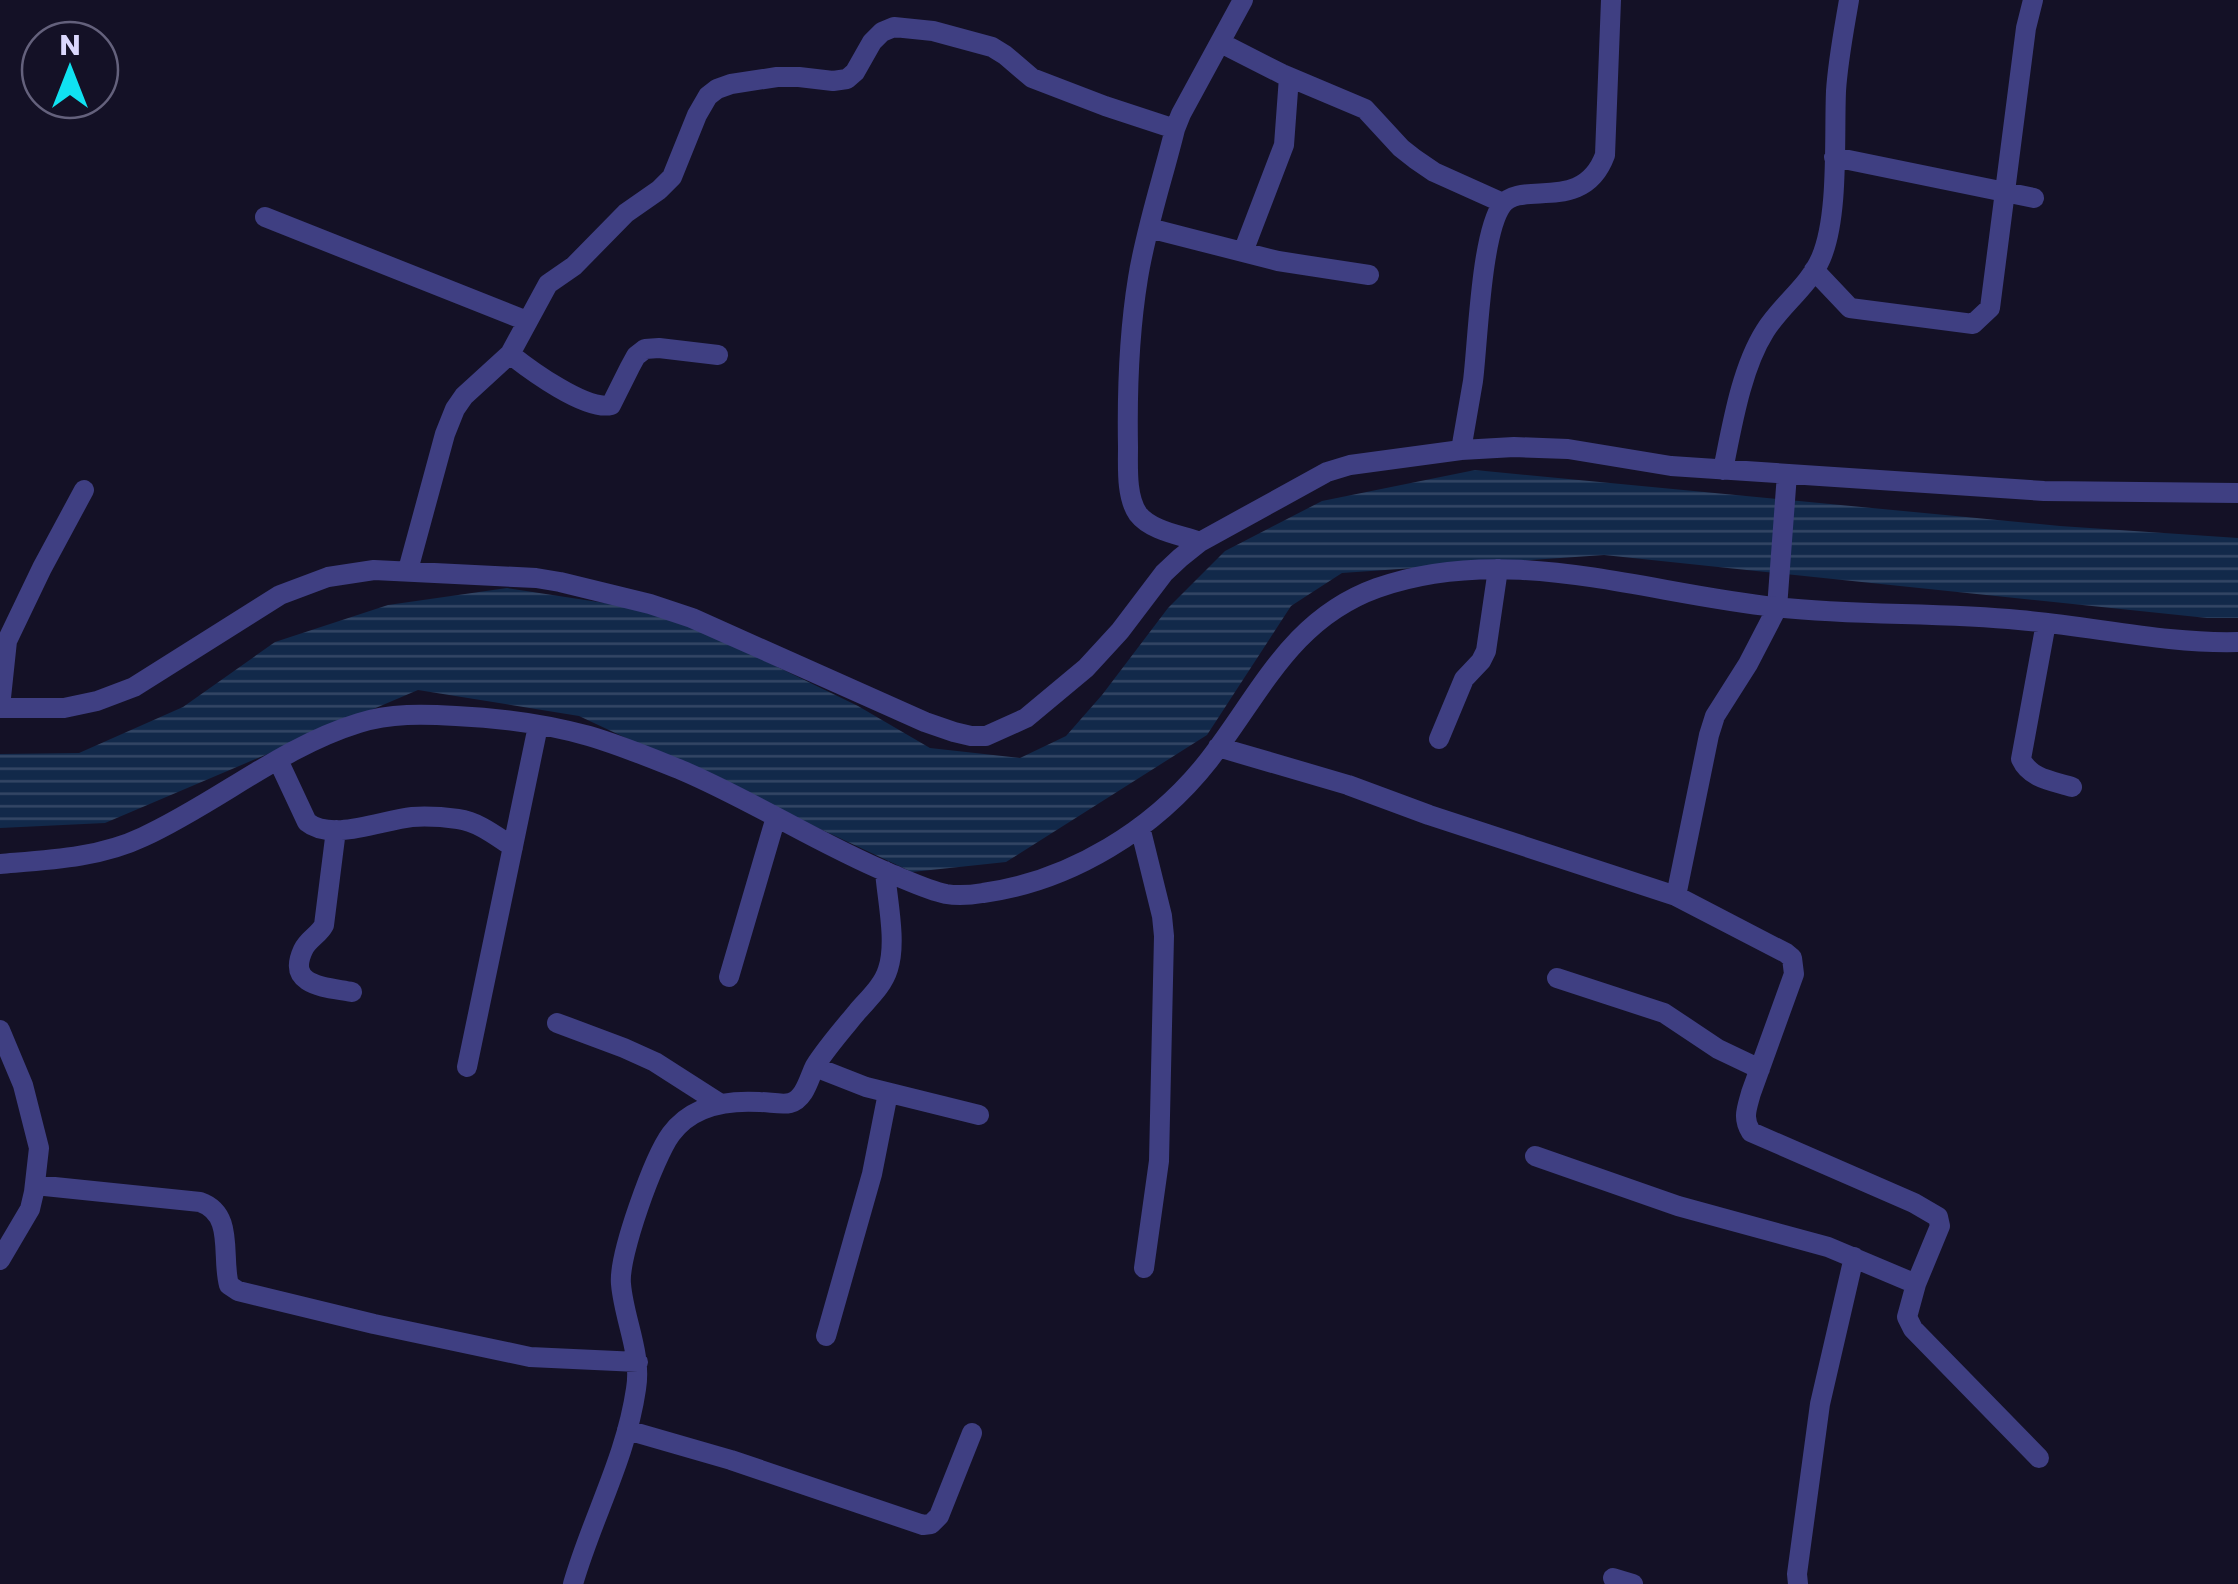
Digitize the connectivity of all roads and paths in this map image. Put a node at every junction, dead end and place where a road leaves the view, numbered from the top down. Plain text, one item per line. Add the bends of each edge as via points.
1 (1244, 0) edge
2 (1611, 0) edge
3 (1850, 0) edge
4 (2034, 0) edge
5 (1221, 43) junction
6 (1289, 76) junction
7 (1176, 129) junction
8 (1834, 157) junction
9 (2003, 192) junction
10 (2034, 198) dead end
11 (1503, 204) junction
12 (265, 218) dead end
13 (1149, 228) junction
14 (1243, 252) junction
15 (1814, 270) junction
16 (1369, 275) dead end
17 (527, 321) junction
18 (510, 354) junction
19 (718, 355) dead end
20 (1462, 450) junction
21 (1723, 470) junction
22 (1786, 480) junction
23 (84, 490) dead end
24 (2238, 494) edge
25 (1200, 542) junction
26 (1498, 568) junction
27 (408, 570) junction
28 (1777, 603) junction
29 (2046, 623) junction
30 (2238, 642) edge
31 (0, 708) edge
32 (538, 726) junction
33 (1440, 739) dead end
34 (1218, 747) junction
35 (278, 760) junction
36 (2072, 787) dead end
37 (776, 818) junction
38 (1140, 827) junction
39 (336, 830) junction
40 (514, 847) junction
41 (0, 864) edge
42 (885, 871) junction
43 (1676, 896) junction
44 (729, 977) dead end
45 (1557, 978) dead end
46 (352, 992) dead end
47 (557, 1023) dead end
48 (0, 1030) edge
49 (466, 1067) dead end
50 (815, 1067) junction
51 (1760, 1069) junction
52 (10, 1078) edge
53 (888, 1094) junction
54 (719, 1103) junction
55 (979, 1115) dead end
56 (1535, 1156) dead end
57 (35, 1185) junction
58 (1854, 1258) junction
59 (0, 1260) edge
60 (1144, 1268) dead end
61 (1916, 1284) junction
62 (826, 1336) dead end
63 (638, 1362) junction
64 (628, 1430) junction
65 (972, 1432) dead end
66 (2039, 1458) dead end
67 (573, 1584) edge
68 (1798, 1584) edge

1 - 5 street
2 - 11 street via 1600,168 1572,189
3 - 8 street
4 - 9 street
5 - 6 street
5 - 7 street
6 - 11 street via 1365,108 1414,159
6 - 14 street via 1284,145
7 - 13 street
7 - 17 street via 1032,78 992,48 894,27 872,42 847,79 777,77 731,84 708,96 672,178 556,276
8 - 9 street
8 - 15 street via 1827,238
9 - 10 street
9 - 15 street via 1990,308 1973,324 1850,308
11 - 20 street via 1491,235
12 - 17 street
13 - 14 street
13 - 25 street via 1132,322 1128,475 1142,519
14 - 16 street
15 - 21 street via 1762,336
17 - 18 street
18 - 19 street via 602,407 611,404 636,356 646,350
18 - 27 street via 454,409
20 - 21 street via 1568,449
20 - 25 street via 1327,472
21 - 22 street
22 - 24 street
22 - 28 street
23 - 31 street via 7,641
25 - 27 street via 1164,573 1086,668 1026,718 986,736 925,722 650,604 536,578
26 - 28 street
26 - 33 street via 1486,651 1464,679
26 - 34 street via 1399,581 1344,603 1295,641
27 - 31 street via 374,570 301,586 134,687 98,700 64,708
28 - 29 street
28 - 43 street via 1712,726
29 - 30 street
29 - 36 street via 2021,759 2034,775
32 - 35 street via 454,716 384,717
32 - 37 street via 590,737 682,771
32 - 40 street
34 - 38 street via 1190,783
34 - 43 street
35 - 39 street via 307,822
35 - 41 street via 144,838 111,850
37 - 42 street
37 - 44 street
38 - 42 street via 1076,864 997,891 947,894
38 - 60 street via 1164,936 1159,1160
39 - 40 street via 434,817 473,822
39 - 46 street via 324,925 302,950 300,973 310,984
40 - 49 street
42 - 50 street via 888,970
43 - 51 street via 1792,958 1794,974
45 - 51 street via 1664,1012
47 - 54 street via 655,1062
48 - 52 street
50 - 53 street
50 - 54 street via 800,1098 790,1103
51 - 61 street via 1745,1113 1751,1132 1938,1217
52 - 57 street via 33,1120 39,1148
53 - 55 street
53 - 62 street
54 - 63 street via 671,1134 626,1246 620,1282
56 - 58 street
57 - 59 street via 30,1209
57 - 63 street via 212,1206 224,1231 229,1284 238,1290 530,1357
58 - 61 street
58 - 68 street via 1820,1404
61 - 66 street via 1907,1317 1913,1328
63 - 64 street
64 - 65 street via 923,1525 939,1516
64 - 67 street

